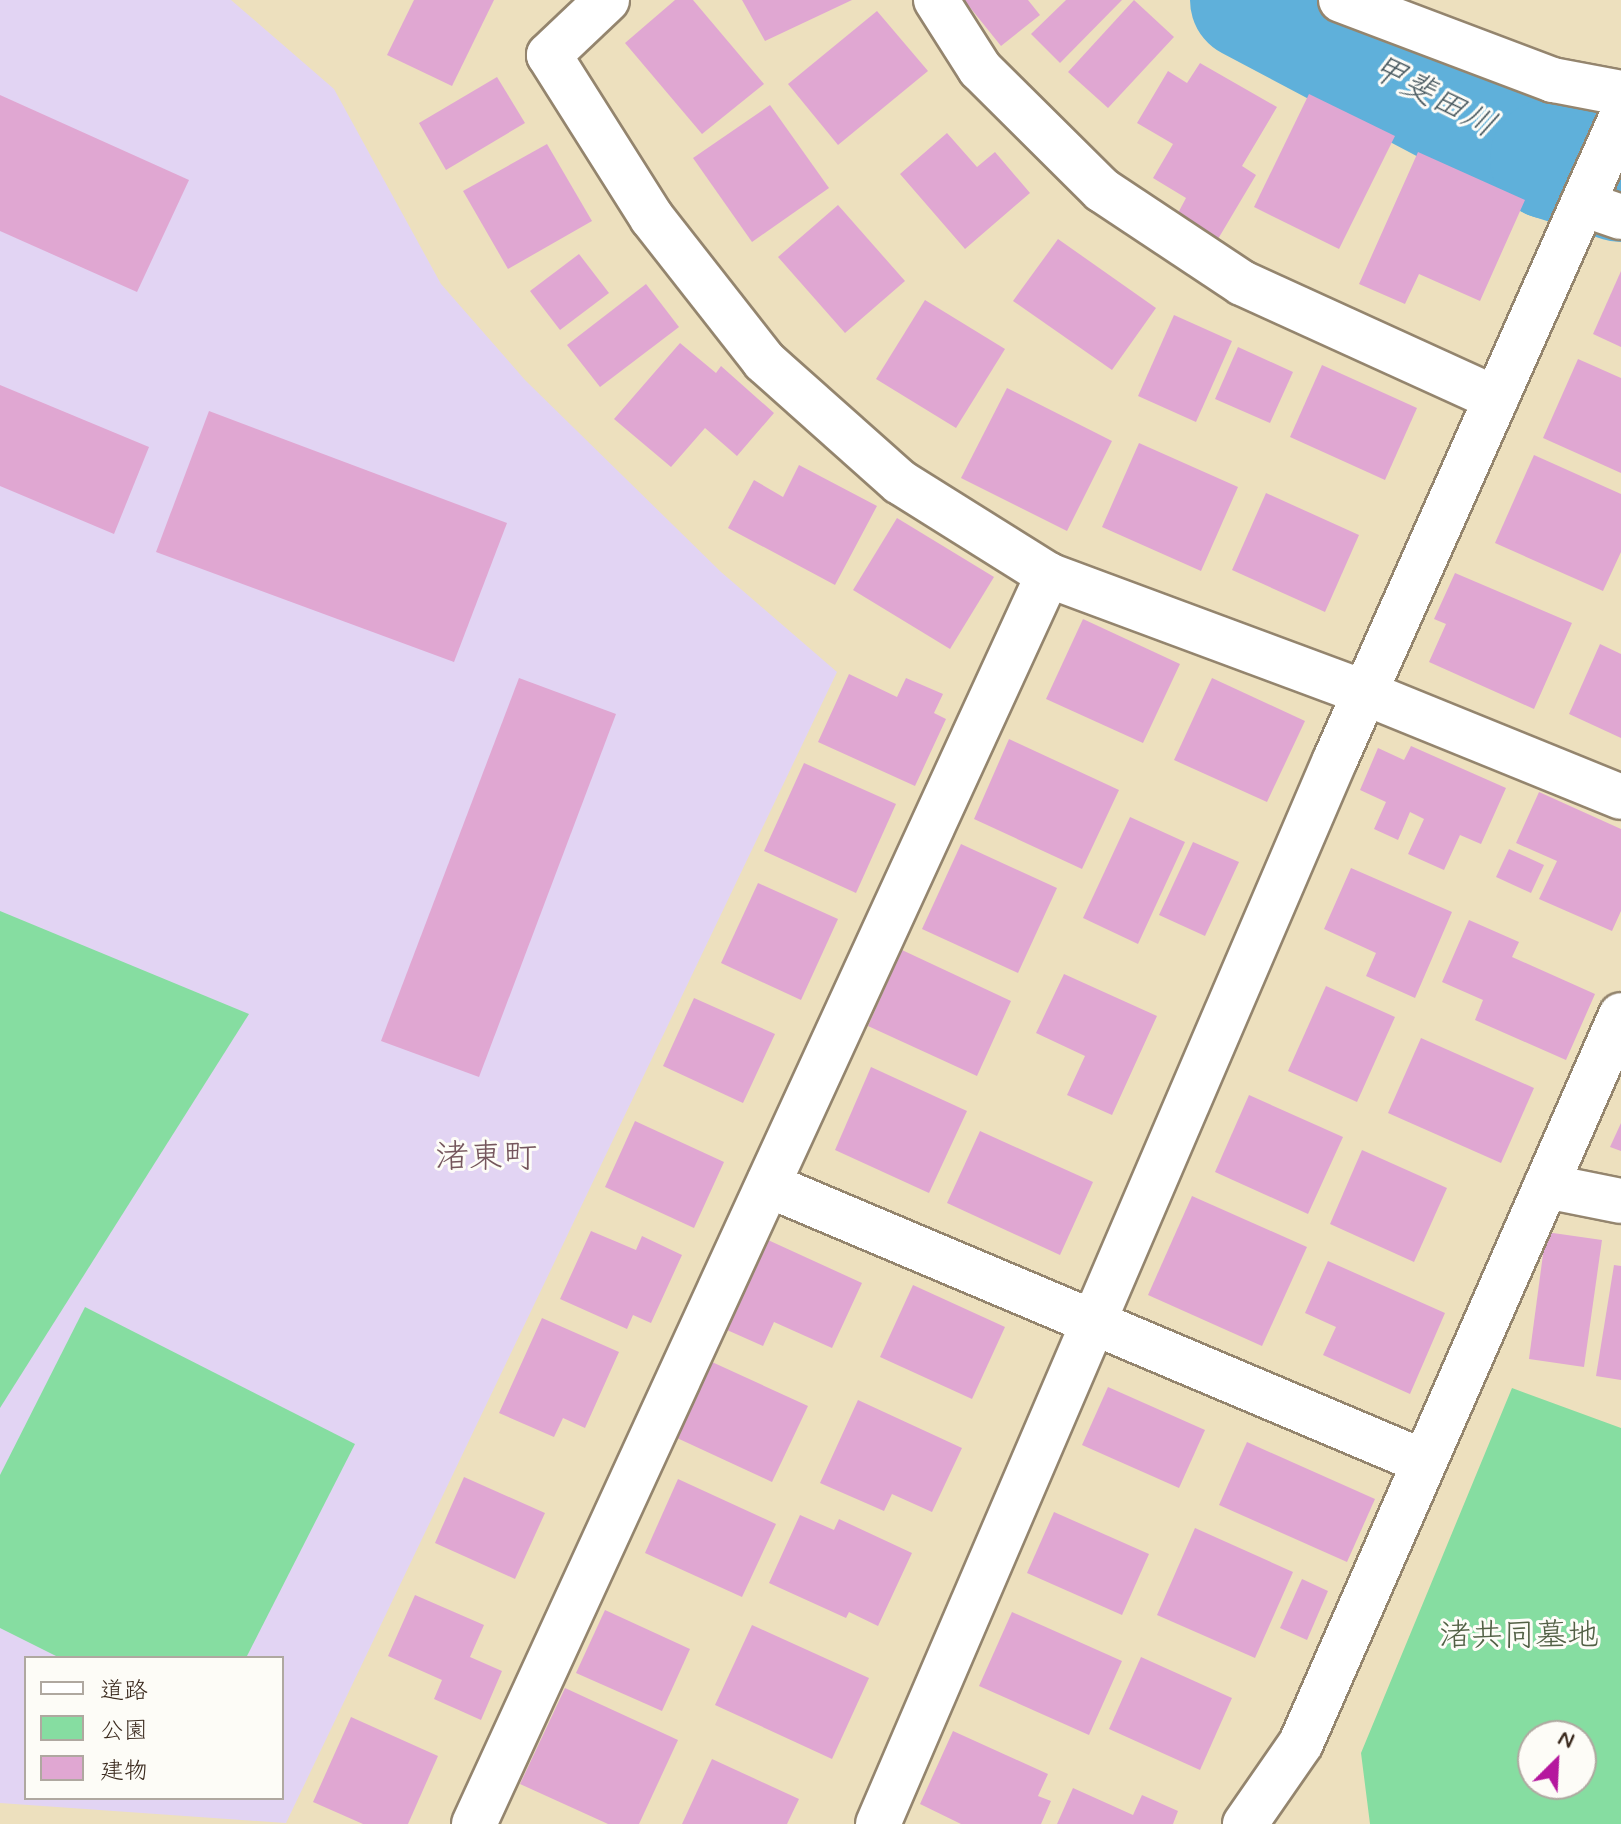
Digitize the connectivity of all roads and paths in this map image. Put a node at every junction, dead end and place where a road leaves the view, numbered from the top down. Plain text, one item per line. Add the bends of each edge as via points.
1 (607, 0) edge
2 (936, 0) edge
3 (1341, 0) edge
4 (1621, 93) edge
5 (1621, 118) edge
6 (1598, 202) edge
7 (1496, 399) junction
8 (1048, 575) junction
9 (1365, 693) junction
10 (1621, 797) edge
11 (1621, 1015) edge
12 (768, 1185) junction
13 (1546, 1186) junction
14 (1621, 1201) edge
15 (1093, 1322) junction
16 (1424, 1462) junction
17 (474, 1824) edge
18 (878, 1824) edge
19 (1245, 1824) edge

1 - 8 street via 549,55 652,218 764,361 900,482
2 - 7 street via 980,69 1102,190 1242,283
3 - 4 street via 1553,80
5 - 6 street
6 - 7 street
7 - 9 street
8 - 9 street
8 - 12 street
9 - 10 street
9 - 15 street
11 - 13 street
12 - 15 street
12 - 17 street
13 - 14 street
13 - 16 street
15 - 16 street
15 - 18 street
16 - 19 street via 1301,1743

